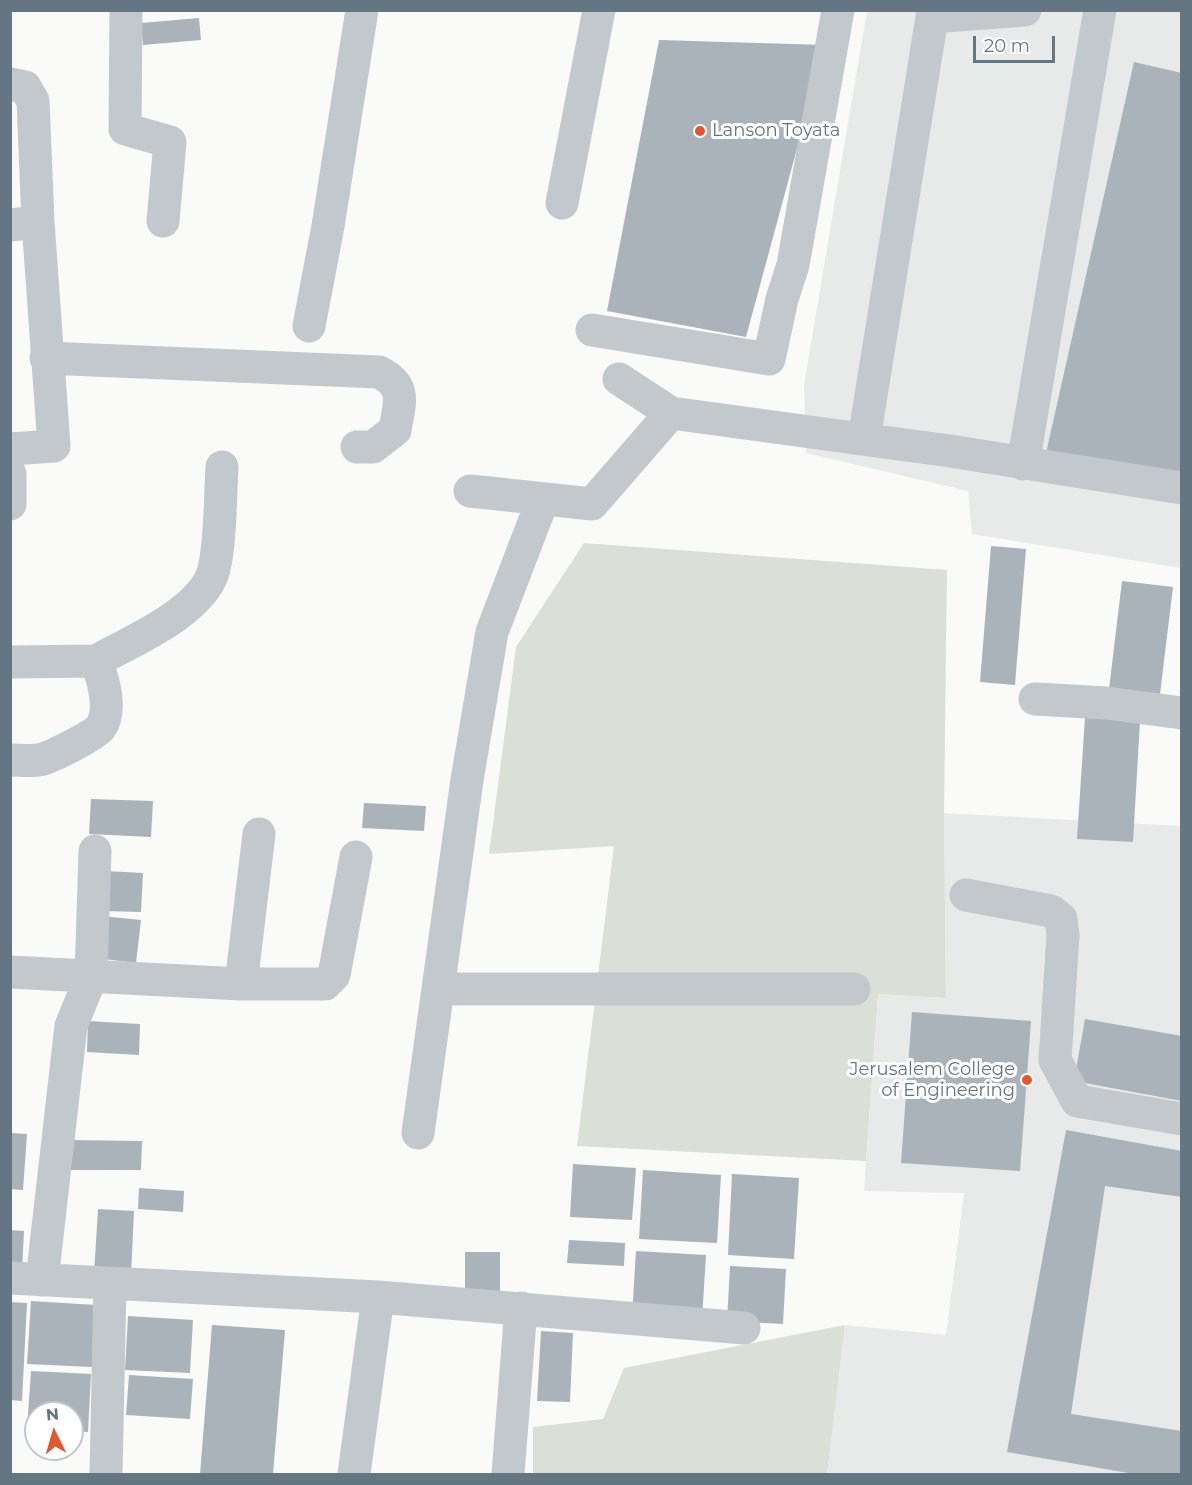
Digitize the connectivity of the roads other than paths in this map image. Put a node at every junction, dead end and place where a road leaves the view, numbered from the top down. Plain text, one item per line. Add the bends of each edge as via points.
1 (126, 10) edge
2 (362, 10) edge
3 (599, 10) edge
4 (838, 10) edge
5 (1025, 10) edge
6 (1100, 10) edge
7 (932, 14) edge
8 (10, 84) edge
9 (562, 203) dead end
10 (163, 221) dead end
11 (24, 223) edge
12 (309, 326) dead end
13 (592, 330) dead end
14 (46, 358) junction
15 (619, 379) dead end
16 (671, 413) junction
17 (864, 439) junction
18 (357, 447) dead end
19 (10, 449) edge
20 (1023, 464) junction
21 (222, 466) dead end
22 (10, 474) edge
23 (1182, 488) edge
24 (470, 491) dead end
25 (543, 499) junction
26 (10, 504) edge
27 (96, 661) junction
28 (10, 662) edge
29 (1035, 699) dead end
30 (1182, 712) edge
31 (10, 760) edge
32 (259, 834) dead end
33 (95, 851) dead end
34 (356, 857) dead end
35 (966, 895) dead end
36 (10, 972) edge
37 (91, 978) junction
38 (241, 984) junction
39 (438, 989) junction
40 (854, 989) dead end
41 (1182, 1119) edge
42 (418, 1133) dead end
43 (26, 1279) edge
44 (110, 1284) junction
45 (378, 1297) junction
46 (521, 1308) junction
47 (744, 1328) dead end
48 (106, 1474) edge
49 (354, 1474) edge
50 (508, 1474) edge

1 - 10 street via 125,129 170,142
2 - 12 street
3 - 9 street
4 - 13 street via 793,265 769,359
5 - 7 street
6 - 20 street
7 - 17 street
8 - 11 street via 25,87 33,101
11 - 14 street
14 - 18 street via 379,372 393,379 400,393 395,430 373,447
14 - 19 street via 54,446
15 - 16 street
16 - 17 street
16 - 25 street via 592,504
17 - 20 street
20 - 23 street
21 - 27 street via 214,570 199,598
22 - 26 street
24 - 25 street
25 - 39 street via 492,632
27 - 28 street
27 - 31 street via 103,678 105,702 100,728 42,759
29 - 30 street
32 - 38 street
33 - 37 street
34 - 38 street via 334,975 324,984
35 - 41 street via 1051,911 1061,919 1055,1060 1077,1101
36 - 37 street
37 - 38 street
37 - 43 street via 71,1026
39 - 40 street
39 - 42 street
43 - 44 street
44 - 45 street
44 - 48 street
45 - 46 street
45 - 49 street
46 - 47 street
46 - 50 street

